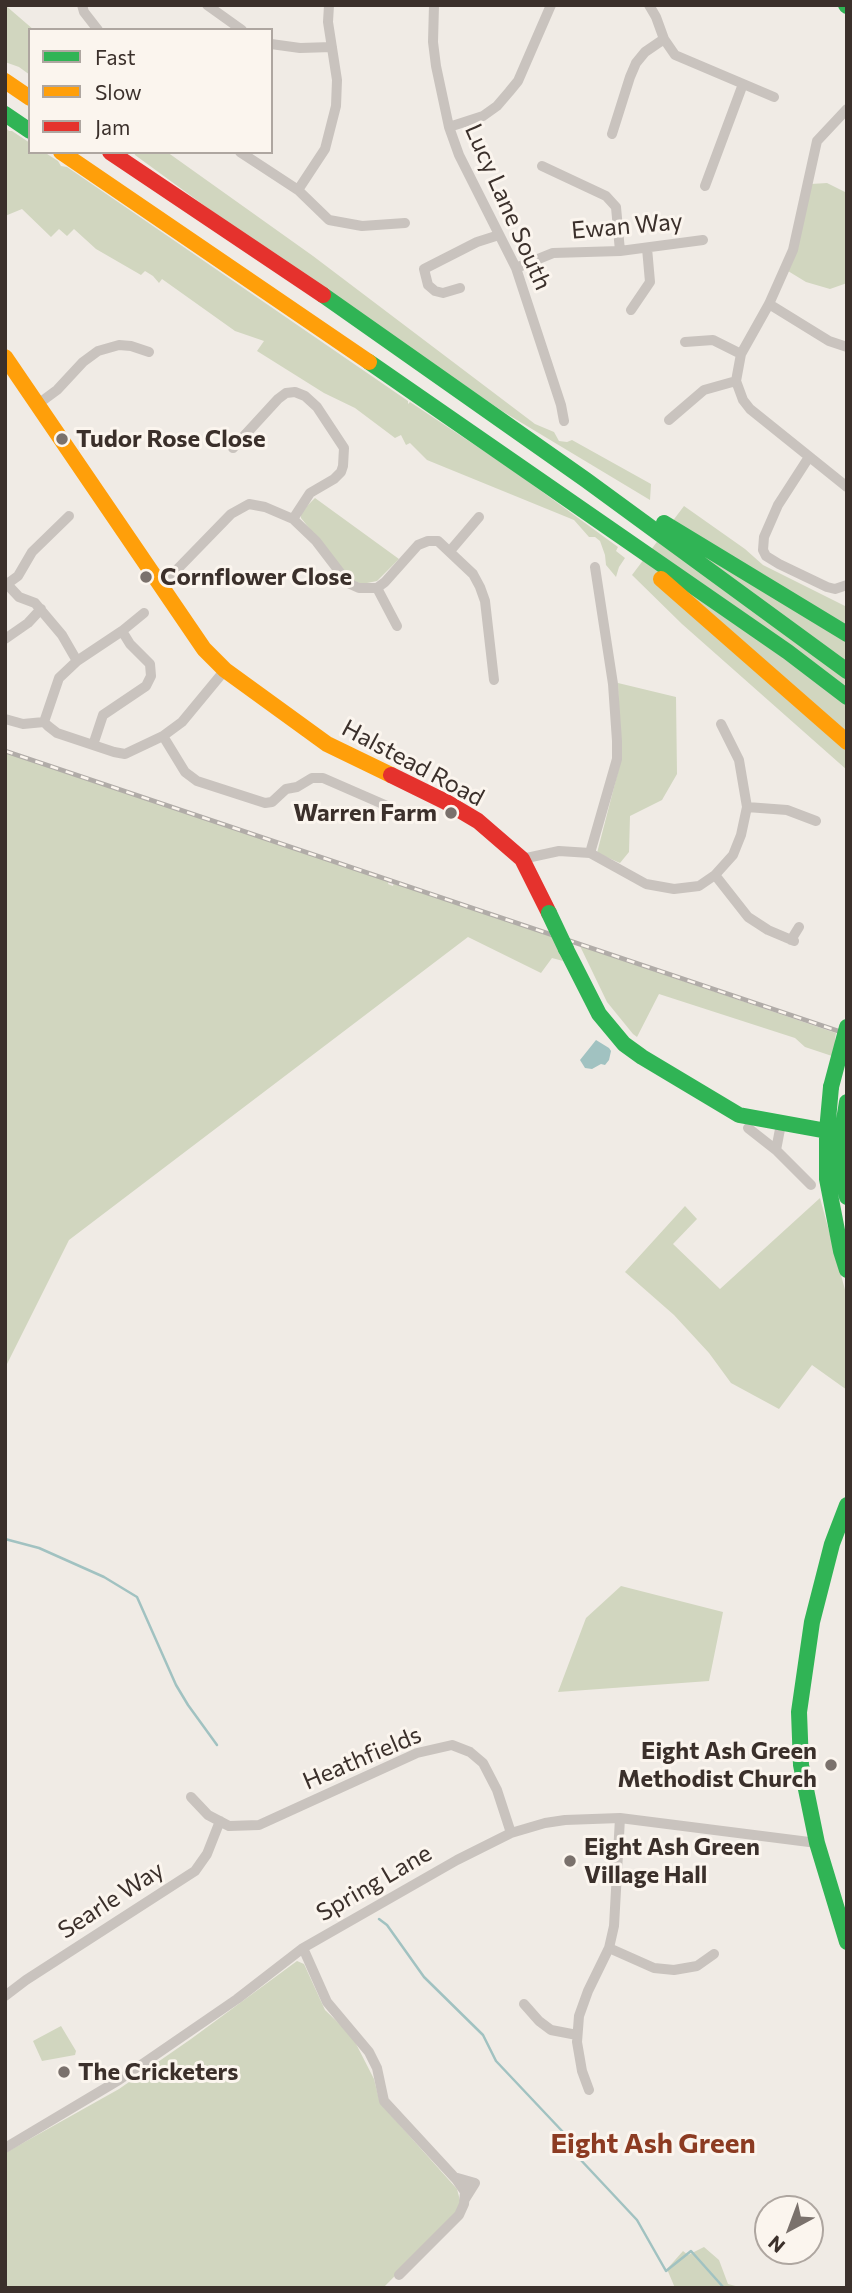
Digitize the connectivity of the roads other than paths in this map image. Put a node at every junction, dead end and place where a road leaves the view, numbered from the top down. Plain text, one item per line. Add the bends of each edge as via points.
1 (82, 5) edge
2 (207, 5) edge
3 (329, 5) edge
4 (434, 5) edge
5 (551, 5) edge
6 (649, 5) edge
7 (96, 28) edge
8 (239, 28) edge
9 (664, 39) junction
10 (273, 44) edge
11 (332, 47) junction
12 (5, 81) edge
13 (743, 84) junction
14 (28, 97) edge
15 (774, 97) dead end
16 (847, 109) edge
17 (5, 114) edge
18 (449, 127) junction
19 (28, 130) edge
20 (611, 134) dead end
21 (64, 154) edge
22 (113, 154) edge
23 (243, 154) edge
24 (542, 166) dead end
25 (705, 186) dead end
26 (298, 190) junction
27 (405, 223) dead end
28 (499, 235) junction
29 (703, 240) dead end
30 (647, 248) junction
31 (620, 251) junction
32 (516, 268) junction
33 (460, 288) dead end
34 (769, 304) junction
35 (631, 310) dead end
36 (685, 342) dead end
37 (847, 347) edge
38 (149, 352) dead end
39 (741, 354) junction
40 (5, 357) edge
41 (736, 381) junction
42 (38, 404) junction
43 (669, 420) dead end
44 (564, 421) dead end
45 (233, 448) dead end
46 (809, 457) junction
47 (586, 480) junction
48 (847, 487) edge
49 (552, 488) junction
50 (69, 516) dead end
51 (479, 517) dead end
52 (293, 519) junction
53 (450, 551) junction
54 (595, 568) dead end
55 (6, 583) edge
56 (847, 585) edge
57 (161, 586) junction
58 (377, 588) junction
59 (41, 609) junction
60 (144, 613) dead end
61 (397, 626) dead end
62 (122, 631) junction
63 (847, 634) edge
64 (5, 639) edge
65 (77, 661) junction
66 (225, 670) junction
67 (847, 671) edge
68 (494, 680) dead end
69 (847, 697) edge
70 (5, 719) edge
71 (44, 722) junction
72 (721, 724) dead end
73 (163, 736) junction
74 (847, 743) edge
75 (93, 745) junction
76 (385, 805) dead end
77 (747, 807) junction
78 (816, 821) dead end
79 (590, 853) junction
80 (522, 859) junction
81 (715, 875) junction
82 (799, 927) dead end
83 (847, 1027) edge
84 (847, 1102) edge
85 (780, 1124) junction
86 (748, 1128) dead end
87 (827, 1130) junction
88 (776, 1150) junction
89 (811, 1185) dead end
90 (847, 1197) edge
91 (847, 1270) edge
92 (847, 1505) edge
93 (191, 1797) dead end
94 (620, 1818) junction
95 (220, 1821) junction
96 (511, 1833) junction
97 (817, 1843) junction
98 (847, 1942) edge
99 (303, 1948) junction
100 (609, 1948) junction
101 (713, 1954) dead end
102 (5, 1997) edge
103 (524, 2004) dead end
104 (577, 2035) junction
105 (589, 2090) dead end
106 (5, 2148) edge
107 (399, 2275) dead end

1 - 7 street
2 - 8 street
3 - 11 street
4 - 18 street, Lucy Lane South via 436,66
5 - 18 street via 509,92 483,116
6 - 9 street
9 - 13 street via 675,55
9 - 20 street via 636,63
10 - 11 street
11 - 26 street via 337,80 330,134
12 - 14 main road
13 - 15 street
13 - 25 street
16 - 34 street via 817,141 793,250
17 - 19 main road
18 - 28 street, Lucy Lane South
21 - 49 main road
22 - 47 main road
23 - 26 street
24 - 31 street via 606,196 616,207
26 - 27 street via 329,220 362,226
28 - 32 street, Lucy Lane South
28 - 33 street via 419,270 435,292
29 - 30 street, Ewan Way
30 - 31 street, Ewan Way
30 - 35 street via 650,282
31 - 32 street, Ewan Way via 553,253
32 - 44 street, Lucy Lane South
34 - 37 street
34 - 39 street
36 - 39 street via 713,340
38 - 42 street via 119,345 97,351
39 - 41 street
40 - 42 main road, Halstead Road
41 - 43 street via 704,390
41 - 46 street via 751,409
42 - 57 main road, Halstead Road
45 - 52 street via 286,393 306,396 317,407 344,448 343,466 334,479 310,493
46 - 48 street
46 - 56 street via 778,505 763,550 779,564 827,587
47 - 63 main road
47 - 67 main road
49 - 69 main road
49 - 74 main road
50 - 55 street via 26,558 18,576
51 - 53 street
52 - 57 street via 257,505 240,507
52 - 58 street via 351,584
53 - 58 street via 438,541 418,545
53 - 68 street via 474,574 485,601
54 - 79 street via 613,684 617,759
55 - 59 street
57 - 66 main road, Halstead Road via 204,649
58 - 61 street
59 - 64 street
59 - 65 street
60 - 62 street
62 - 65 street
62 - 75 street via 150,664 151,676 146,685 103,715
65 - 71 street via 59,678
66 - 73 street via 182,722
66 - 80 main road, Halstead Road via 335,749 464,812
70 - 71 street via 23,724
71 - 75 street via 57,733
72 - 77 street via 739,760
73 - 75 street via 125,754
73 - 76 street via 185,772 197,781 265,803 286,789 323,778
77 - 78 street via 787,810
77 - 81 street via 733,855
79 - 80 street via 559,851
79 - 81 street via 646,884 699,886
80 - 85 main road, Halstead Road, bridge via 599,1014 624,1044 739,1115
81 - 82 street via 748,917 768,930 792,941
83 - 87 main road, bridge via 831,1087
84 - 90 main road via 841,1172
85 - 87 main road, Halstead Road
85 - 88 street
86 - 88 street
87 - 91 main road via 827,1180
88 - 89 street
92 - 97 main road via 812,1622 799,1712 801,1765
93 - 95 street
94 - 96 street, Spring Lane via 565,1820
94 - 97 street, Spring Lane
94 - 100 street via 618,1888
95 - 96 street, Heathfields via 229,1826 259,1825 417,1753 452,1745 483,1763
95 - 102 street, Searle Way via 195,1871
96 - 99 street, Spring Lane
97 - 98 main road
99 - 106 street, Spring Lane via 119,2080
99 - 107 street via 327,2001 369,2052 384,2101 465,2192 459,2214
100 - 101 street via 654,1968 674,1970 697,1966
100 - 104 street via 588,1991
103 - 104 street via 551,2030
104 - 105 street

